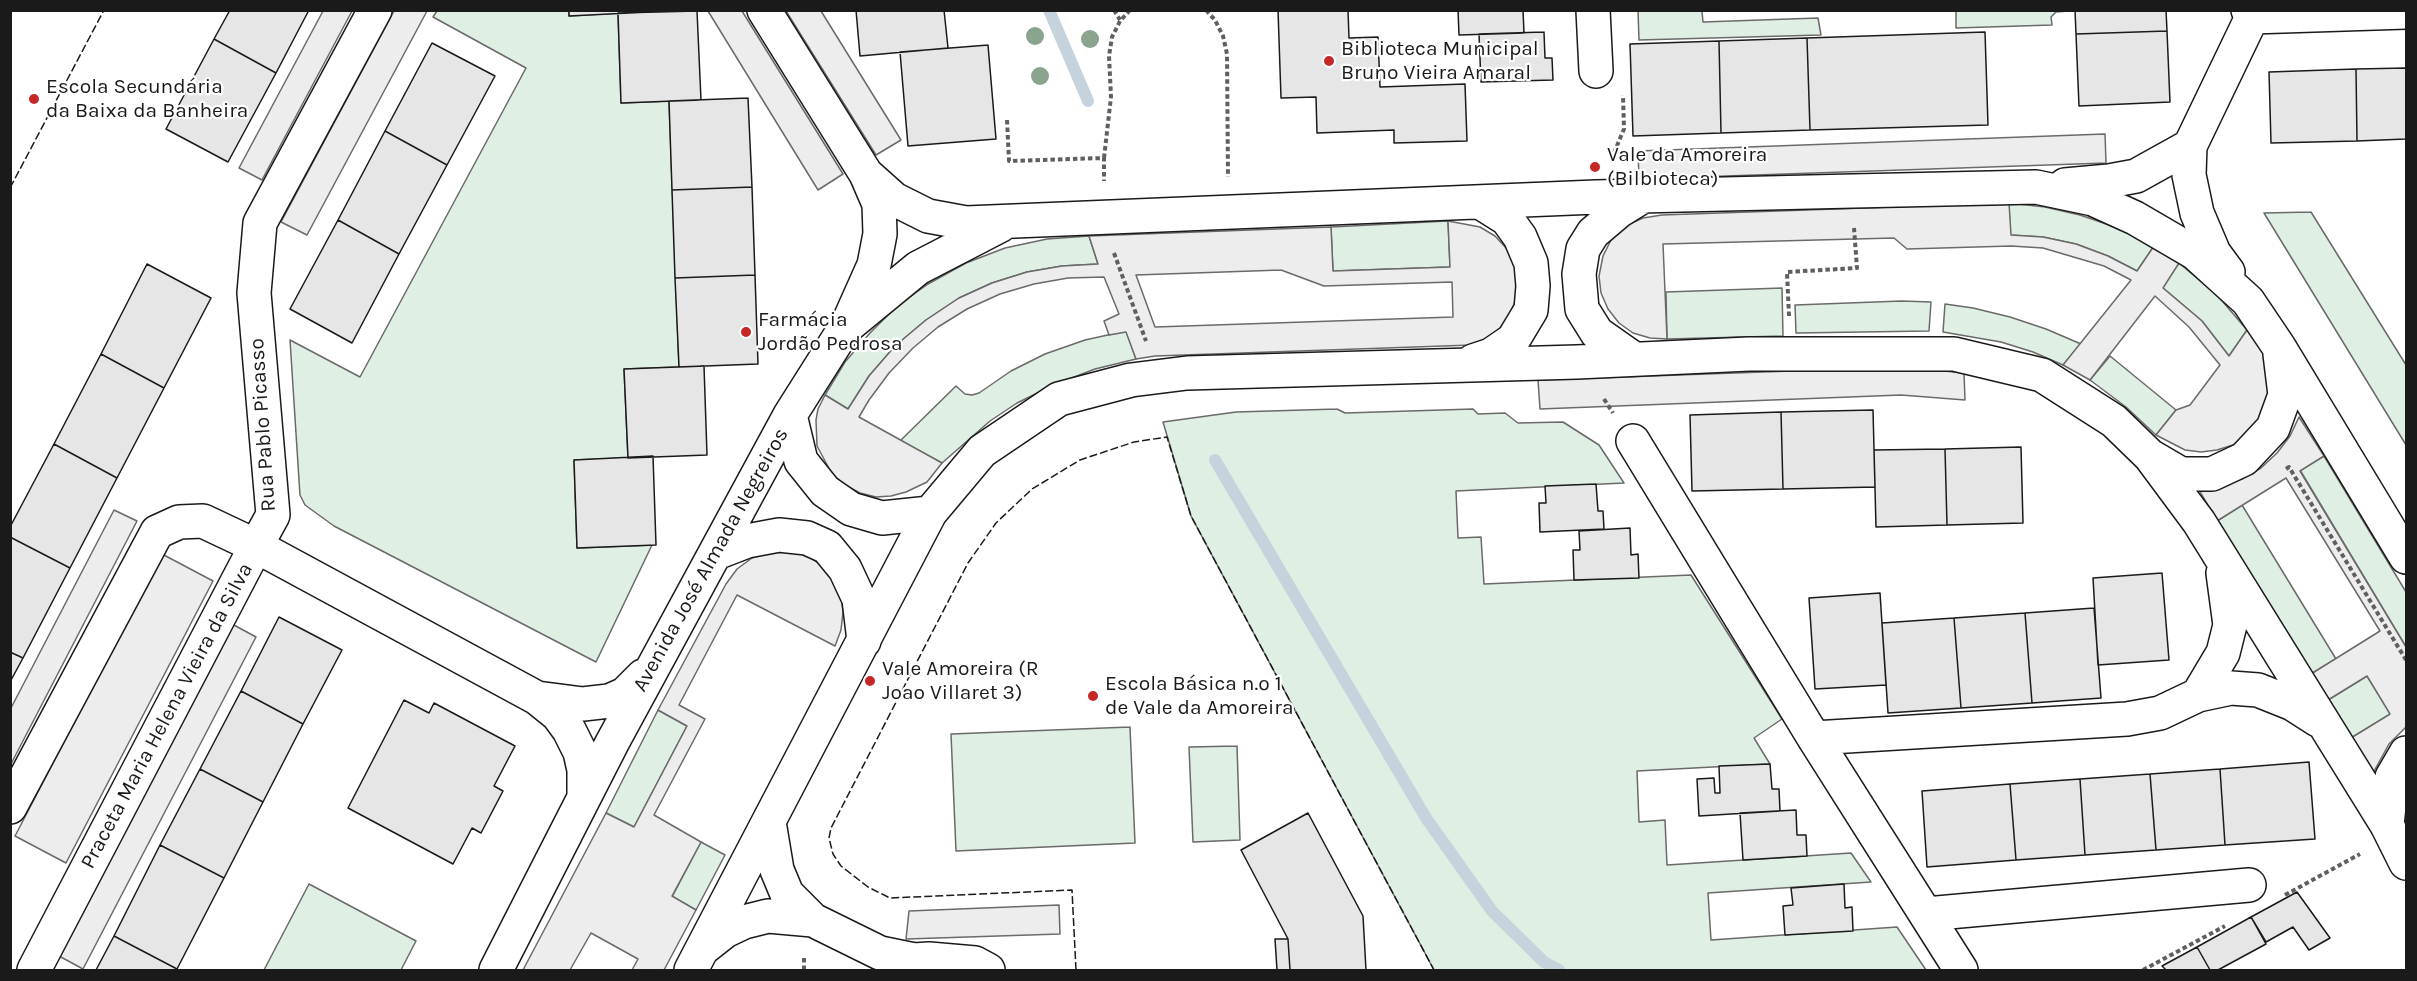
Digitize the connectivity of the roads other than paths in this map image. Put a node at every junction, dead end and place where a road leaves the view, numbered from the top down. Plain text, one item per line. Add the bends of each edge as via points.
1 (375, 10) edge
2 (764, 10) edge
3 (1593, 10) edge
4 (2406, 12) edge
5 (2250, 14) edge
6 (1596, 71) dead end
7 (2190, 147) junction
8 (866, 174) junction
9 (2036, 187) junction
10 (1645, 195) junction
11 (1480, 202) junction
12 (1008, 222) junction
13 (2248, 301) junction
14 (845, 328) junction
15 (2279, 347) junction
16 (1634, 359) junction
17 (1459, 365) junction
18 (790, 416) junction
19 (1633, 441) road end
20 (2150, 456) junction
21 (930, 513) junction
22 (256, 546) junction
23 (716, 554) junction
24 (2219, 556) junction
25 (2406, 557) edge
26 (864, 641) junction
27 (654, 665) junction
28 (2198, 695) junction
29 (537, 698) junction
30 (2322, 723) junction
31 (1814, 738) junction
32 (2406, 753) edge
33 (584, 796) junction
34 (10, 807) edge
35 (769, 822) junction
36 (2387, 825) junction
37 (2406, 863) edge
38 (2249, 885) dead end
39 (1926, 914) junction
40 (813, 920) junction
41 (697, 959) edge
42 (34, 970) edge
43 (496, 970) edge
44 (988, 970) edge
45 (1961, 970) edge

1 - 22 street, Rua Pablo Picasso via 260,223 254,293 273,515
2 - 8 street
3 - 6 street
4 - 5 street
5 - 7 street
7 - 9 street via 2136,176
7 - 13 street via 2189,176 2197,213 2214,253
8 - 12 street via 894,200 928,216 966,223
8 - 14 street via 879,204 880,234 873,265
9 - 10 street
9 - 13 street via 2093,200 2135,218 2195,253
10 - 11 street
10 - 16 street via 1593,233 1583,249 1579,274 1582,309 1597,333
11 - 12 street
11 - 17 street via 1507,219 1520,237 1531,262 1531,310 1513,340 1491,355
12 - 14 street, Avenida José Almada Negreiros via 918,268
13 - 15 street
14 - 18 street, Avenida José Almada Negreiros
15 - 20 street via 2285,395 2273,428 2244,459 2212,474 2181,474
15 - 25 street
16 - 17 street
16 - 20 street via 1954,354 2042,375 2114,422
17 - 21 street via 1187,373 1131,380 1059,399 982,451
18 - 21 street via 801,460 825,491 851,509 882,518
18 - 23 street, Avenida José Almada Negreiros
19 - 31 street
20 - 24 street
21 - 26 street
22 - 29 street
22 - 34 street, Praceta Maria Helena Vieira da Silva via 203,521 179,522 157,532
22 - 42 street, Praceta Maria Helena Vieira da Silva
23 - 26 street via 747,541 780,535 807,538 827,548 845,569 859,598
23 - 27 street, Avenida José Almada Negreiros
24 - 28 street via 2230,625 2223,653
24 - 30 street
26 - 35 street
27 - 29 street via 625,694 609,701 583,704
27 - 33 street, Avenida José Almada Negreiros
28 - 30 street via 2231,688 2258,690 2293,704
28 - 31 street via 2160,713 2127,719
29 - 33 street via 558,715 580,752
30 - 36 street
31 - 39 street
32 - 36 street via 2392,777
33 - 43 street, Avenida José Almada Negreiros
35 - 40 street via 777,870 787,894
35 - 41 street
36 - 37 street
38 - 39 street
39 - 45 street
40 - 41 street via 768,916 752,920 725,931
40 - 44 street via 880,953 898,958 975,963

